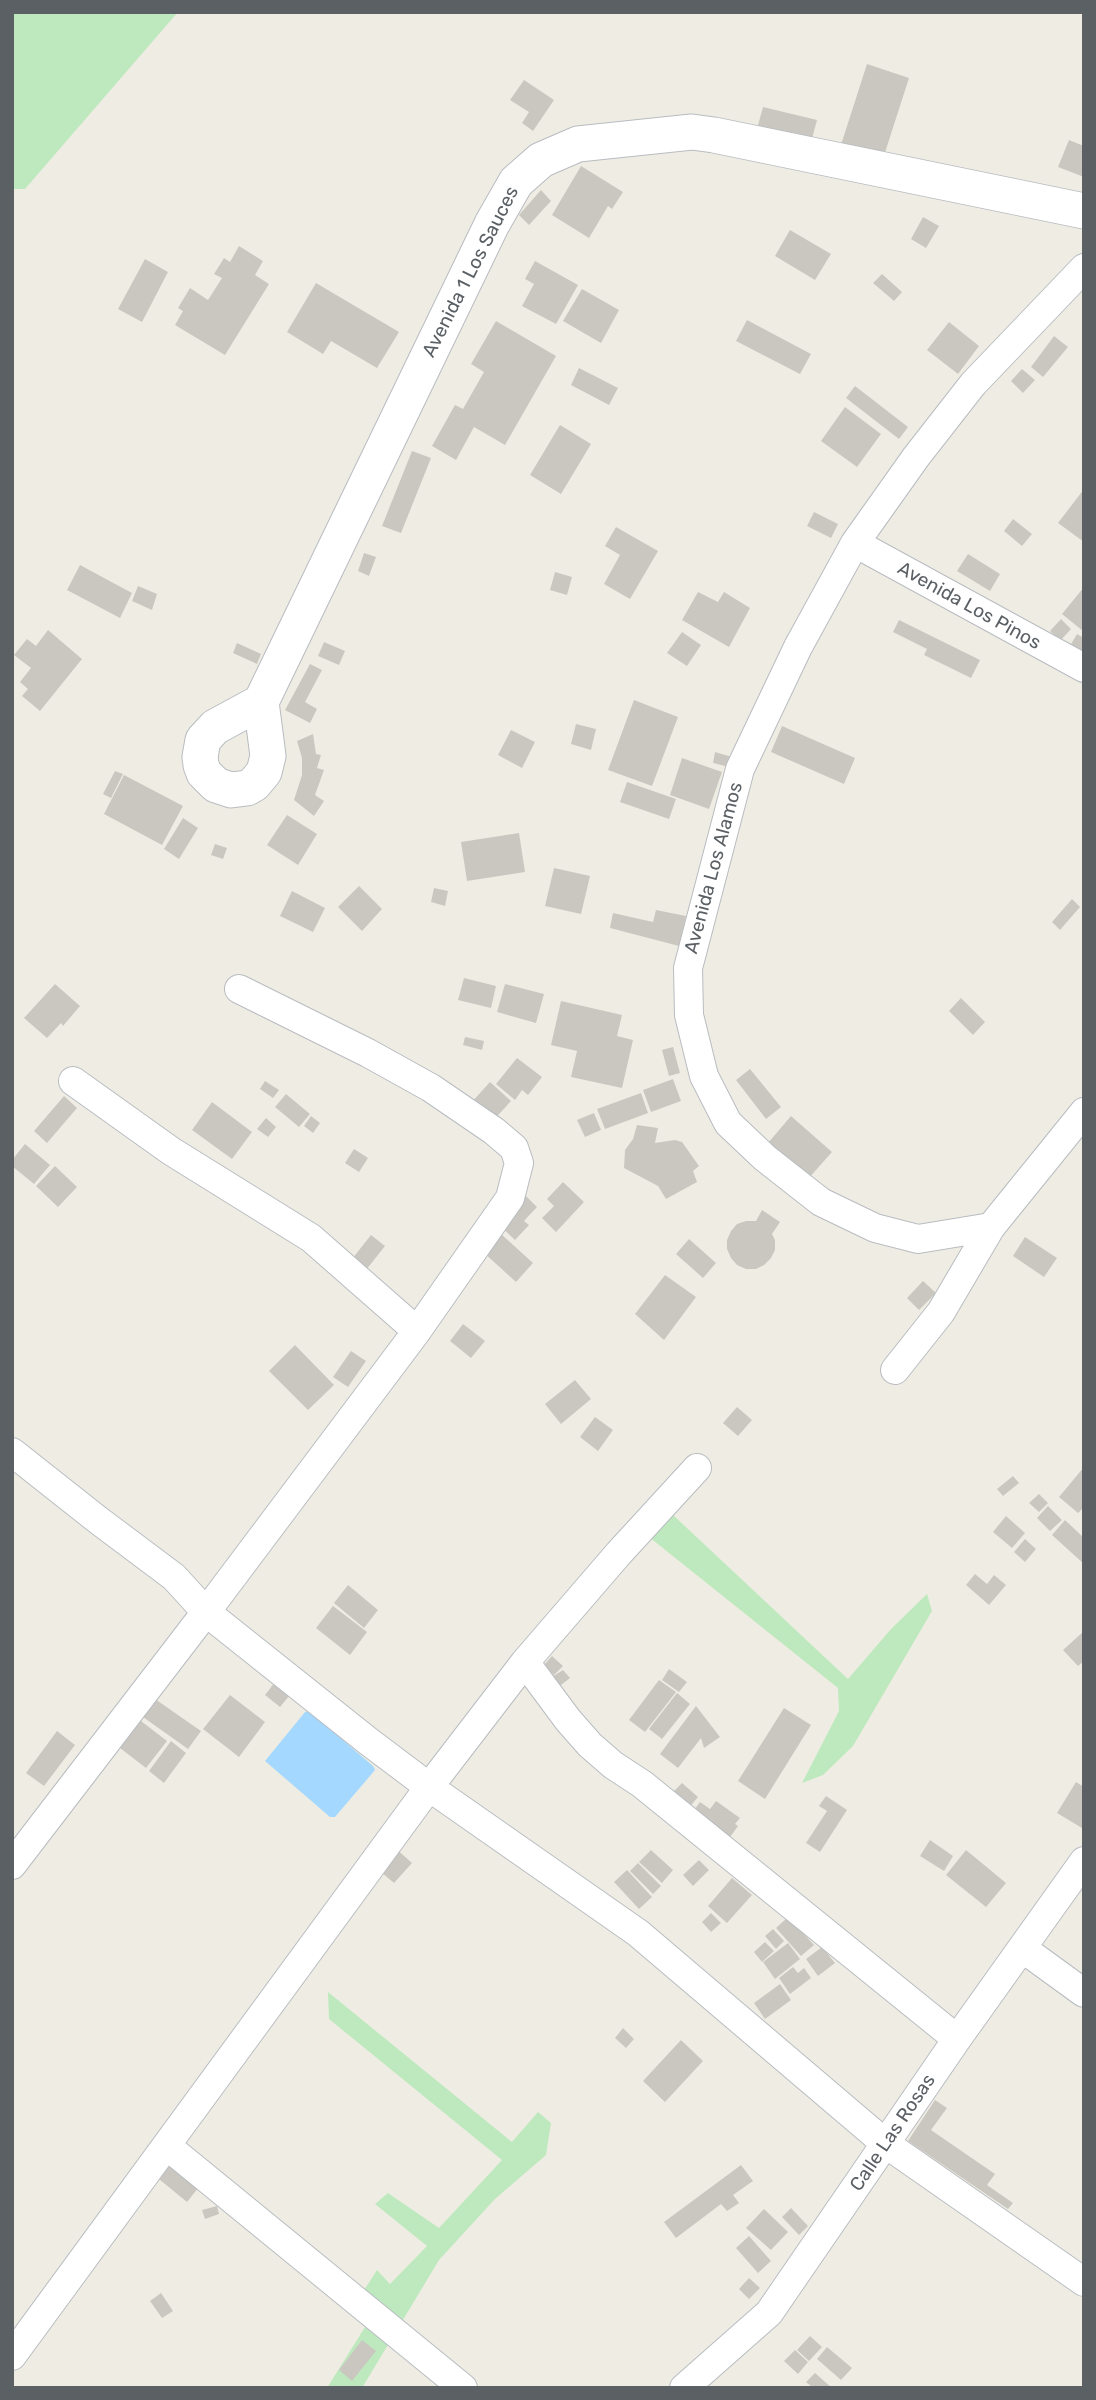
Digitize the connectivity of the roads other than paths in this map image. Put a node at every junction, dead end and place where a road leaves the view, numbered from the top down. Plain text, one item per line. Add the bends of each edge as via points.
1 (1084, 211) edge
2 (1084, 268) edge
3 (855, 543) junction
4 (1084, 668) edge
5 (261, 702) dead end
6 (239, 989) dead end
7 (73, 1081) dead end
8 (1084, 1112) edge
9 (991, 1227) junction
10 (417, 1331) junction
11 (895, 1370) dead end
12 (12, 1452) edge
13 (697, 1468) dead end
14 (205, 1612) junction
15 (525, 1662) junction
16 (429, 1787) junction
17 (1084, 1861) edge
18 (12, 1865) edge
19 (1022, 1948) junction
20 (1084, 1993) edge
21 (957, 2039) junction
22 (886, 2144) junction
23 (167, 2146) junction
24 (1084, 2282) edge
25 (12, 2356) edge
26 (463, 2388) edge
27 (684, 2388) edge

1 - 5 street, Avenida 1 Los Sauces via 692,132 578,144 541,160 516,182 492,224
2 - 3 street, Avenida Los Alamos via 973,384
3 - 4 street, Avenida Los Pinos
3 - 9 street, Avenida Los Alamos via 797,647 740,769 688,968 689,1014 704,1076 728,1122 821,1202 875,1228 918,1239
6 - 10 street via 431,1088 514,1148 519,1163 510,1198
7 - 10 street via 171,1151 311,1238
8 - 9 street
9 - 11 street via 942,1312
10 - 14 street
12 - 14 street via 174,1577
13 - 15 street
14 - 16 street
14 - 18 street
15 - 16 street
15 - 21 street via 590,1745
16 - 22 street via 638,1933
16 - 23 street
17 - 19 street, Calle Las Rosas
19 - 20 street
19 - 21 street, Calle Las Rosas
21 - 22 street, Calle Las Rosas
22 - 24 street
22 - 27 street, Calle Las Rosas via 769,2313
23 - 25 street
23 - 26 street

